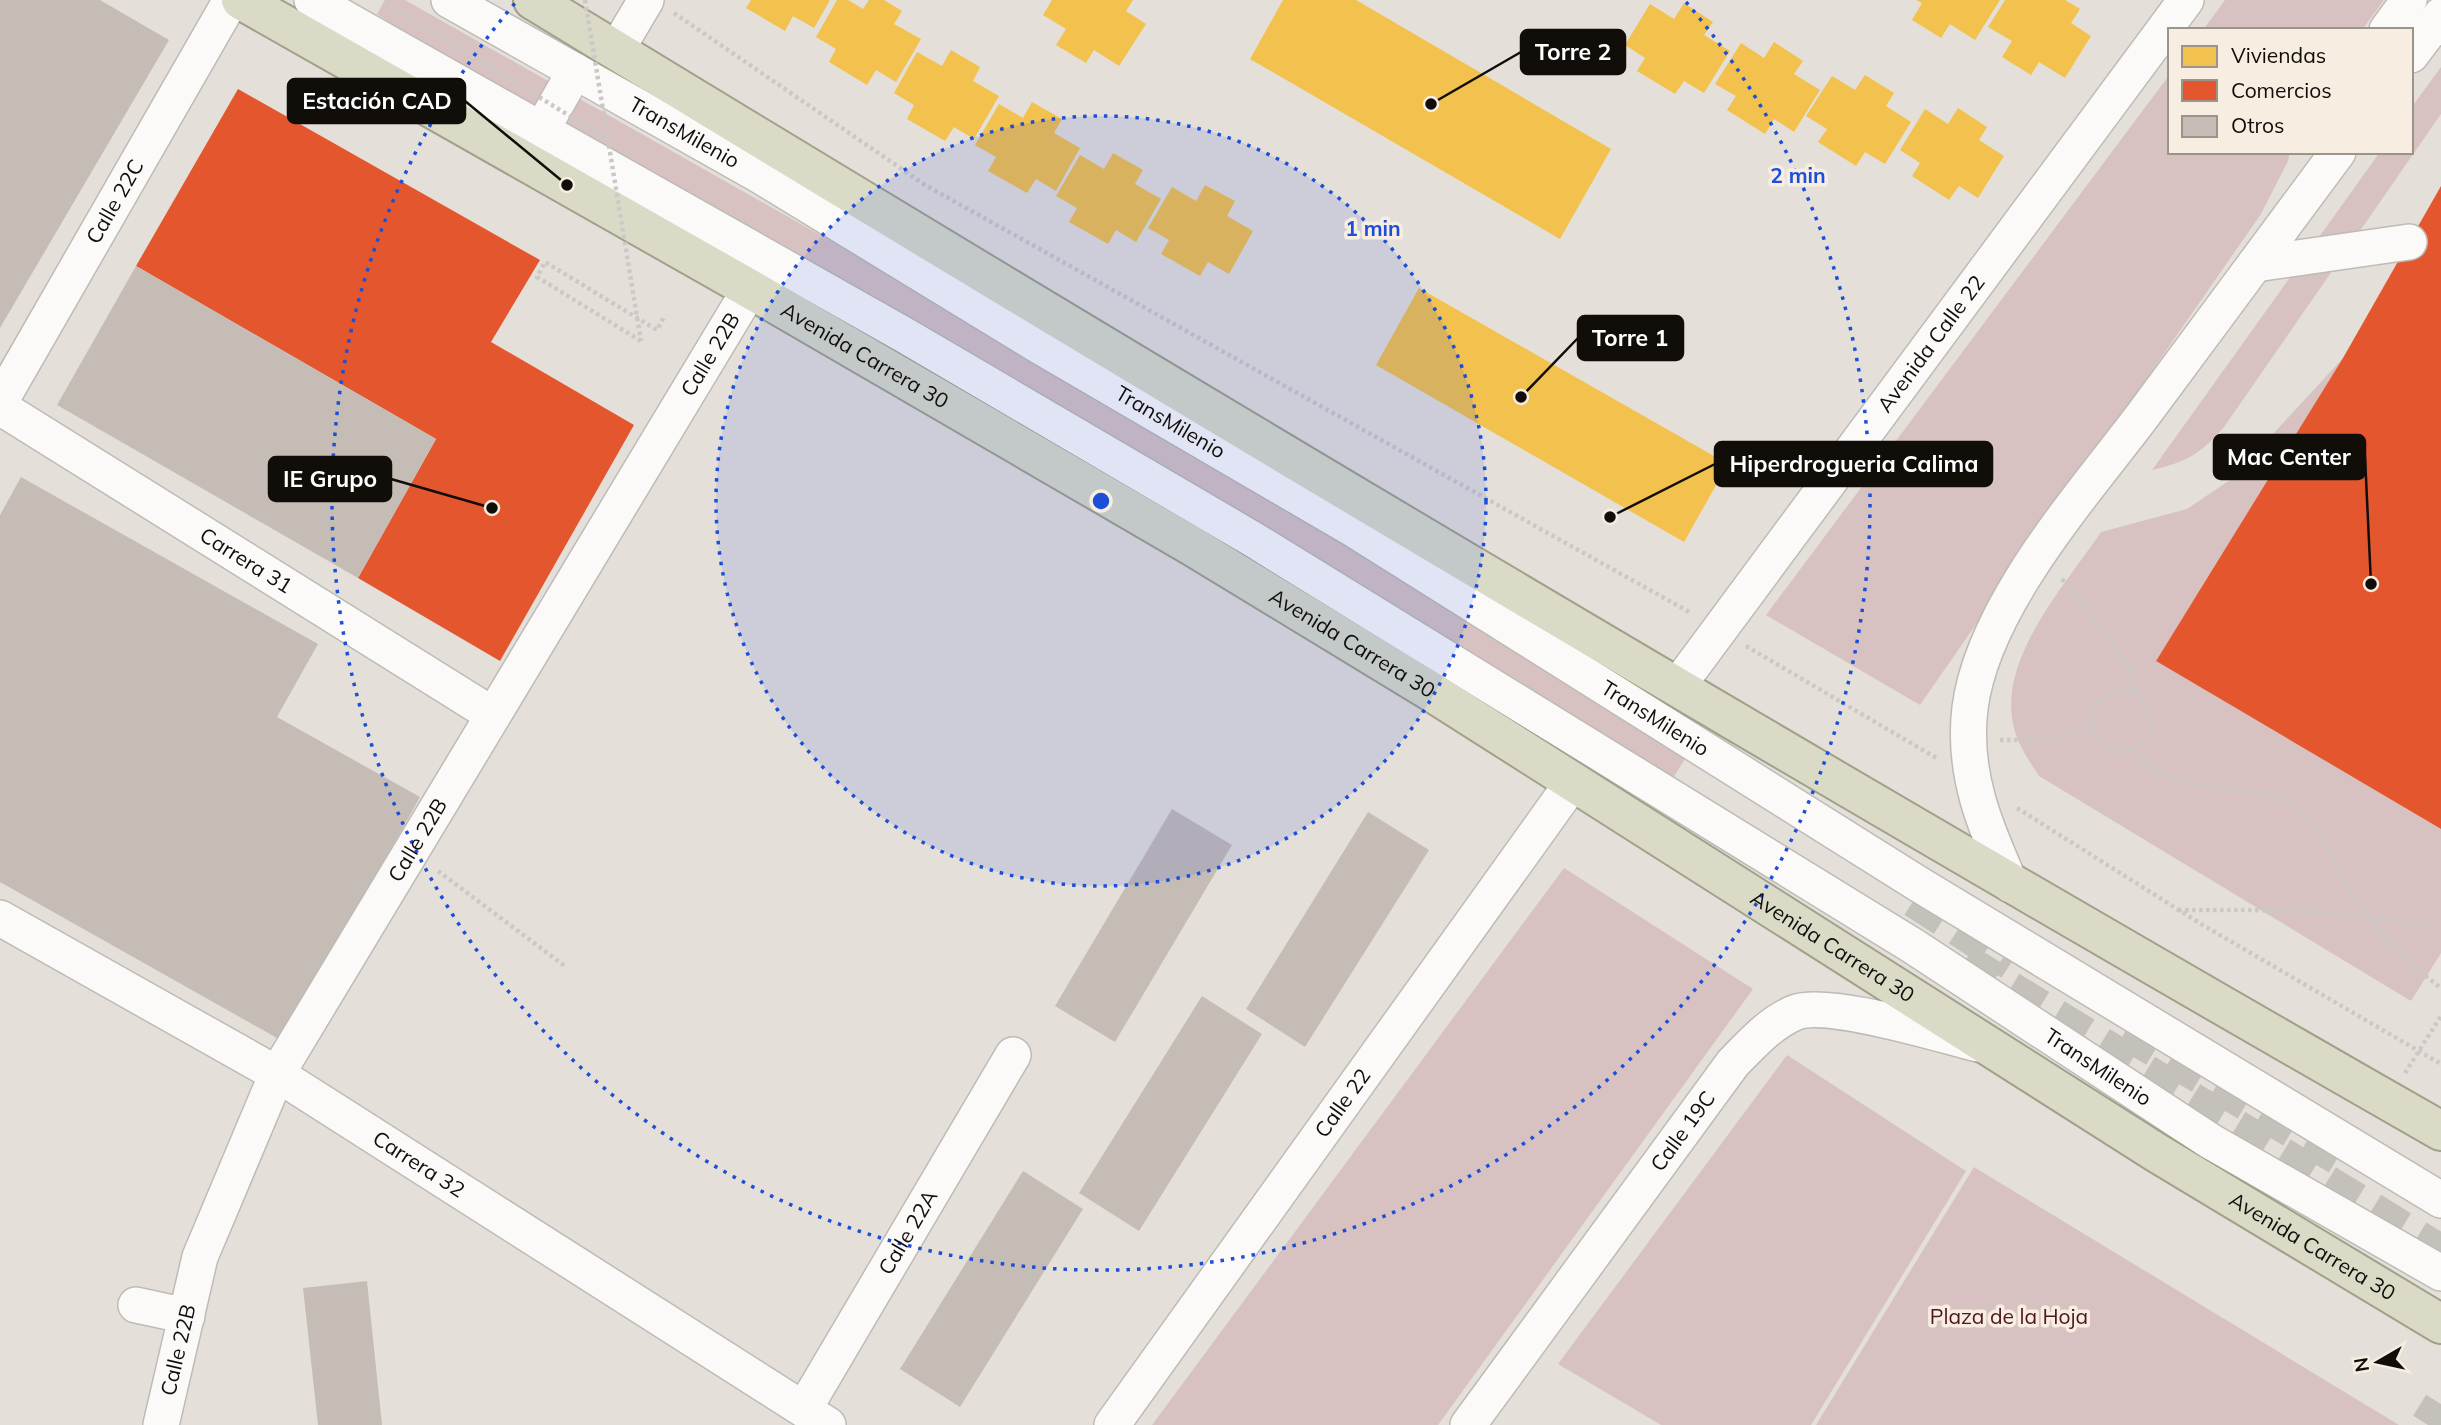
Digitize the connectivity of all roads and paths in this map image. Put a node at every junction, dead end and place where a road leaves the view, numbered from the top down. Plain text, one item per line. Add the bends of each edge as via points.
1 (231, 0) edge
2 (241, 0) edge
3 (312, 0) edge
4 (449, 0) edge
5 (533, 0) edge
6 (585, 0) edge
7 (2186, 0) edge
8 (2409, 0) edge
9 (384, 2) dead end
10 (657, 5) edge
11 (2441, 15) edge
12 (2388, 28) edge
13 (617, 49) junction
14 (2413, 52) edge
15 (575, 71) junction
16 (541, 131) junction
17 (610, 140) junction
18 (2315, 154) edge
19 (2338, 154) edge
20 (2300, 204) junction
21 (2409, 242) dead end
22 (2255, 264) junction
23 (750, 289) junction
24 (665, 315) dead end
25 (0, 405) edge
26 (2043, 549) junction
27 (1717, 629) junction
28 (1677, 687) junction
29 (2139, 697) junction
30 (493, 715) junction
31 (2092, 727) junction
32 (1970, 729) junction
33 (2132, 749) junction
34 (1971, 779) junction
35 (1573, 782) junction
36 (1759, 784) junction
37 (1725, 830) junction
38 (411, 851) junction
39 (2011, 885) junction
40 (2178, 910) junction
41 (2368, 916) junction
42 (0, 918) edge
43 (2441, 929) edge
44 (566, 967) dead end
45 (2441, 988) edge
46 (2441, 1016) edge
47 (1989, 1046) junction
48 (2418, 1051) junction
49 (1013, 1055) dead end
50 (2441, 1064) edge
51 (277, 1074) junction
52 (2388, 1100) junction
53 (2441, 1131) edge
54 (2441, 1200) edge
55 (2327, 1253) junction
56 (2441, 1273) edge
57 (136, 1305) dead end
58 (187, 1316) junction
59 (2441, 1324) edge
60 (2441, 1351) edge
61 (816, 1417) edge
62 (161, 1425) edge
63 (1112, 1425) edge
64 (1468, 1425) edge

1 - 25 street, Calle 22C
2 - 23 highway, Avenida Carrera 30
3 - 16 street, TransMilenio
4 - 15 street, TransMilenio
5 - 13 highway
6 - 17 path, bridge
7 - 27 street, Avenida Calle 22
8 - 12 street
9 - 17 path, bridge
10 - 13 street
10 - 27 path via 925,185
11 - 14 street
13 - 28 highway via 1161,381
15 - 16 street
15 - 36 street, TransMilenio via 759,175 1353,529
16 - 37 street, TransMilenio via 906,335 1218,519
17 - 24 path, bridge via 641,341 537,278 545,262 632,315 657,330
18 - 20 street
19 - 20 street
20 - 22 street
21 - 22 street
22 - 26 street
23 - 30 street, Calle 22B
23 - 35 highway, Avenida Carrera 30 via 1192,546
25 - 30 street, Carrera 31
26 - 29 path via 2126,660
26 - 32 street via 1992,633 1980,663
27 - 28 street, Avenida Calle 22
27 - 34 path
28 - 39 highway
29 - 31 path via 2130,692 2109,693 2095,707
29 - 33 path via 2150,712 2150,730
30 - 38 street, Calle 22B
31 - 32 path via 2046,740 2011,741 1981,736
31 - 33 path via 2107,747
32 - 34 street
33 - 41 path via 2146,765 2170,779 2263,795 2302,813
34 - 39 street
34 - 40 path
35 - 47 highway, Avenida Carrera 30
35 - 63 street, Calle 22
36 - 37 street, TransMilenio via 1875,889
36 - 54 street, TransMilenio
37 - 56 street, TransMilenio via 1913,946 2210,1141
38 - 44 path
38 - 51 street, Calle 22B
39 - 52 highway
40 - 41 path via 2298,908
40 - 48 path
41 - 43 path
41 - 45 path via 2411,964
42 - 51 street, Carrera 32
46 - 48 path
47 - 55 highway, Avenida Carrera 30 via 2157,1153
47 - 64 street, Calle 19C via 1833,1010 1797,1011 1766,1029 1733,1063
48 - 50 path
48 - 52 path
49 - 61 street, Calle 22A
51 - 58 street, Calle 22B via 200,1257
51 - 61 street, Carrera 32
52 - 53 highway
55 - 59 highway, Avenida Carrera 30
55 - 60 highway
57 - 58 street
58 - 62 street, Calle 22B

